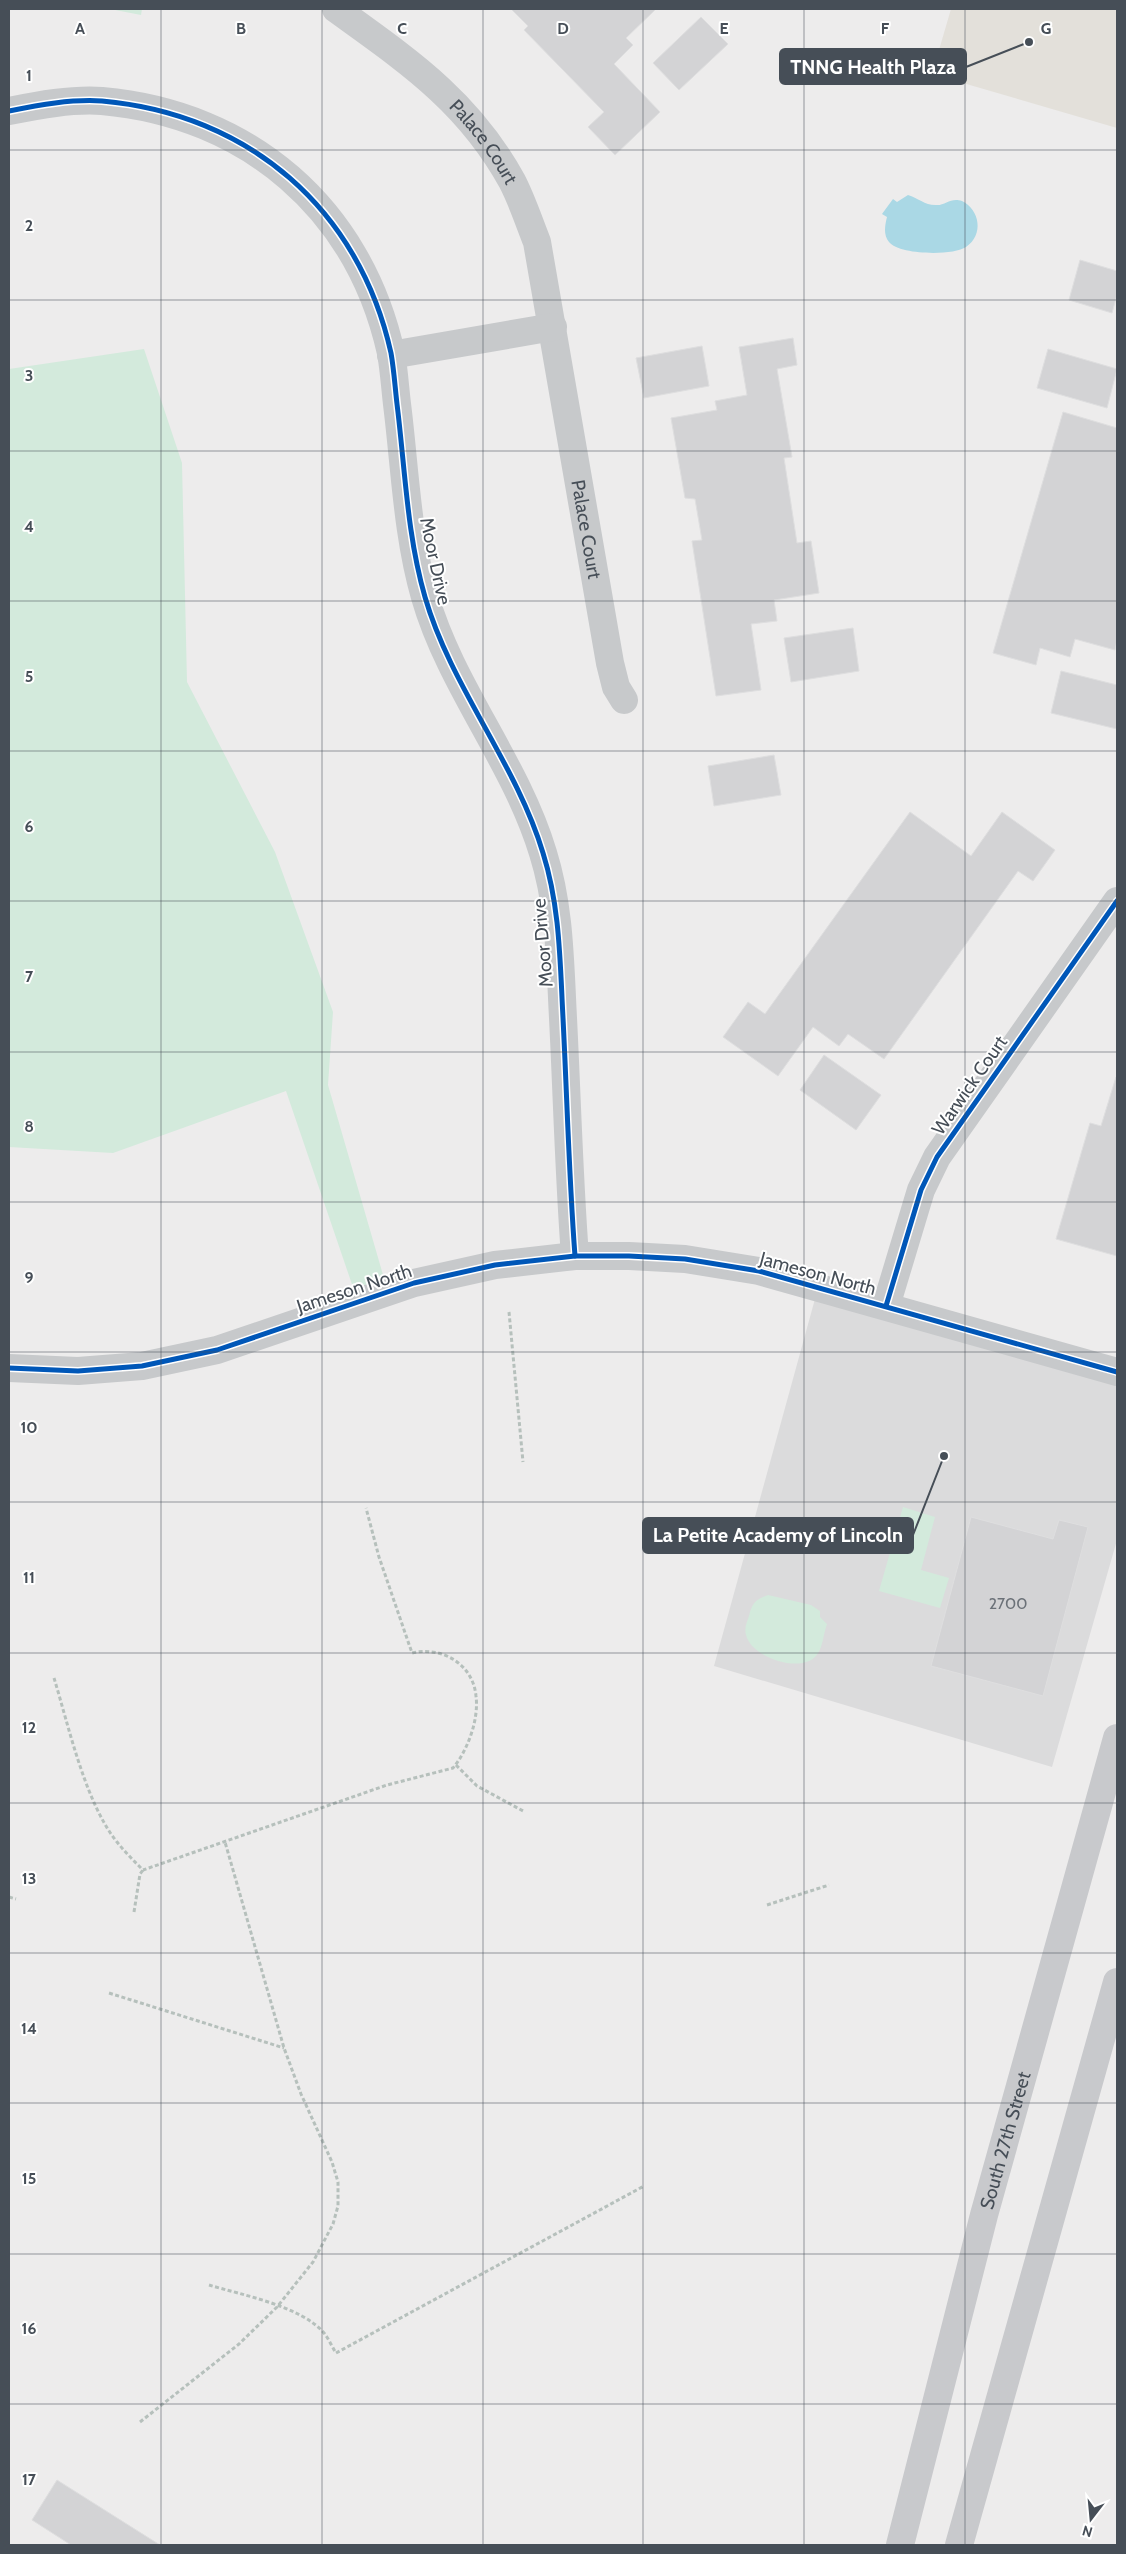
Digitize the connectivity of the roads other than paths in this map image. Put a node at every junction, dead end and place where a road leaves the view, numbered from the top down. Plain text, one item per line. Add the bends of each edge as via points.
1 (336, 9) edge
2 (9, 111) edge
3 (553, 327) junction
4 (391, 355) junction
5 (624, 700) dead end
6 (1117, 901) edge
7 (576, 1256) junction
8 (886, 1306) junction
9 (9, 1368) edge
10 (1117, 1372) edge
11 (1117, 1738) edge
12 (1117, 1982) edge
13 (900, 2545) edge
14 (959, 2545) edge

1 - 3 street, Palace Court via 414,65 452,99 486,139 513,183 537,242
2 - 4 street, Moor Drive via 49,104 99,101 161,110 208,125 252,149 292,178 333,224 355,257 376,302
3 - 4 street
3 - 5 street, Palace Court via 610,663 616,687
4 - 7 street, Moor Drive via 414,548 426,601 441,640 524,805 543,852 557,911
6 - 8 street, Warwick Court via 937,1157 920,1190
7 - 8 street, Jameson North via 685,1259 759,1272
7 - 9 street, Jameson North via 495,1265 414,1283 217,1350 142,1366 78,1371
8 - 10 street, Jameson North
11 - 13 main road, South 27th Street via 987,2206
12 - 14 main road

